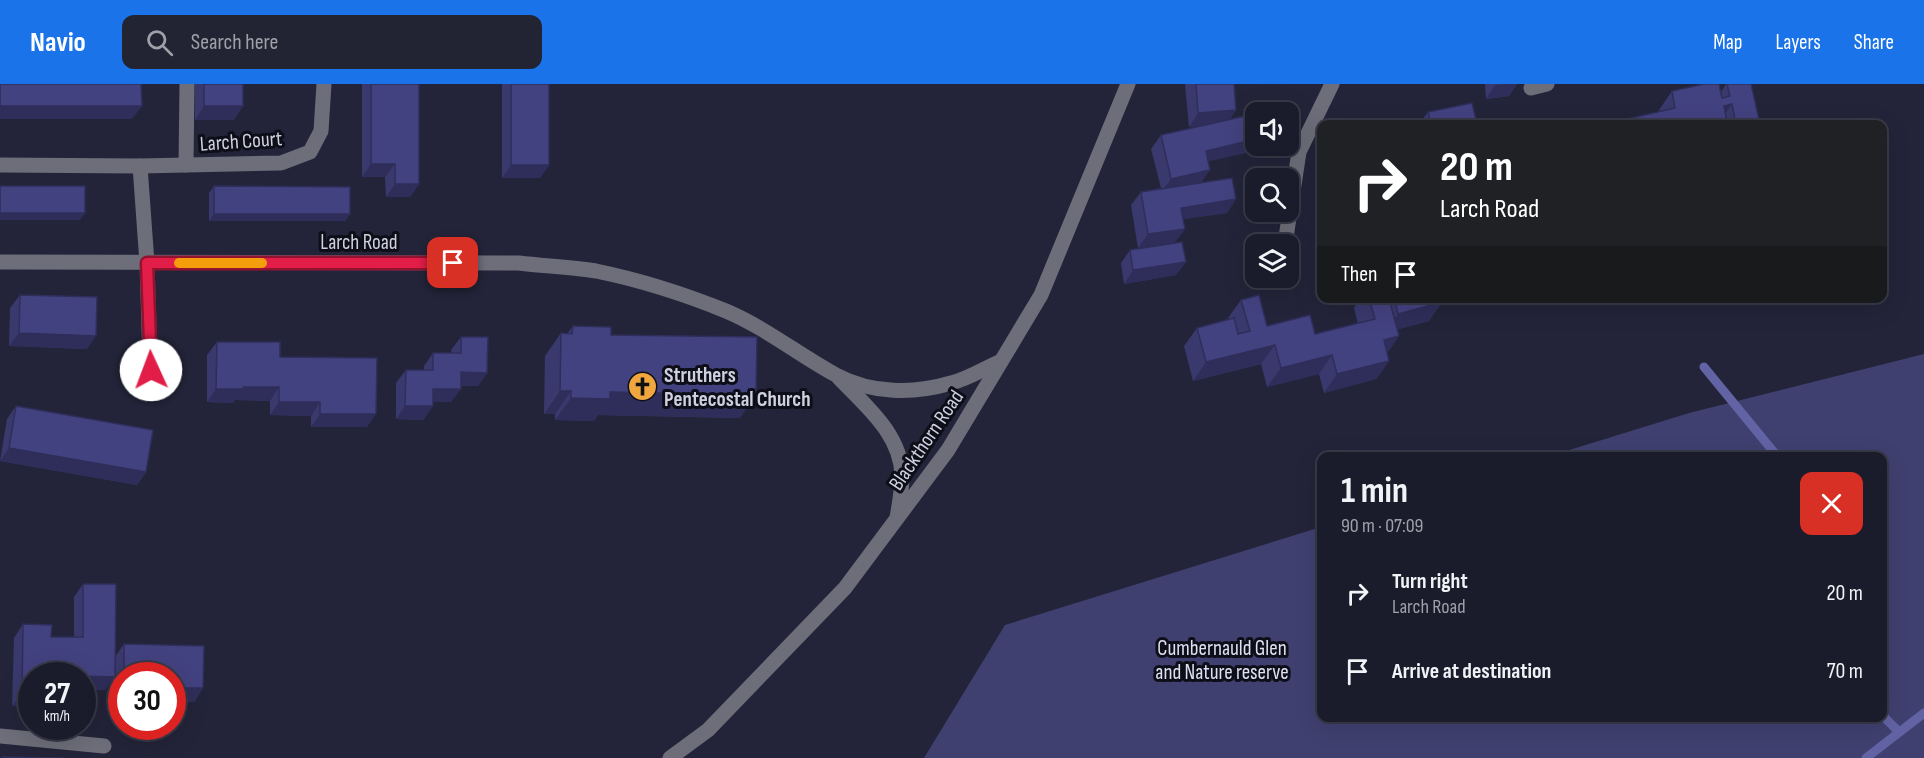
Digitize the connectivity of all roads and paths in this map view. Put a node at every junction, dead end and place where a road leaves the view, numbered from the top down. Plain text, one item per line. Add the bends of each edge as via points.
1 (187, 84) edge
2 (324, 84) edge
3 (1128, 84) edge
4 (1332, 84) edge
5 (1547, 84) edge
6 (1531, 88) dead end
7 (0, 165) edge
8 (186, 165) junction
9 (140, 166) junction
10 (1287, 234) edge
11 (0, 262) edge
12 (147, 263) junction
13 (1001, 362) junction
14 (837, 376) junction
15 (151, 392) dead end
16 (897, 518) junction
17 (0, 736) edge
18 (104, 746) dead end
19 (670, 758) edge

1 - 8 street
2 - 8 street, Larch Court via 321,131 310,152 281,163
3 - 13 street, Blackthorn Road via 1041,295
4 - 10 street via 1299,152
5 - 6 street
7 - 9 street, Larch Court
8 - 9 street, Larch Court
9 - 12 street
11 - 12 street, Larch Road
12 - 14 street, Larch Road via 519,263 594,271 637,280 728,312
12 - 15 street
13 - 14 street, Larch Road via 955,382 917,391 867,387
13 - 16 street, Blackthorn Road via 948,450
14 - 16 street, Larch Road via 881,422 894,443 902,477
16 - 19 street, Blackthorn Road via 845,588 708,730
17 - 18 street

